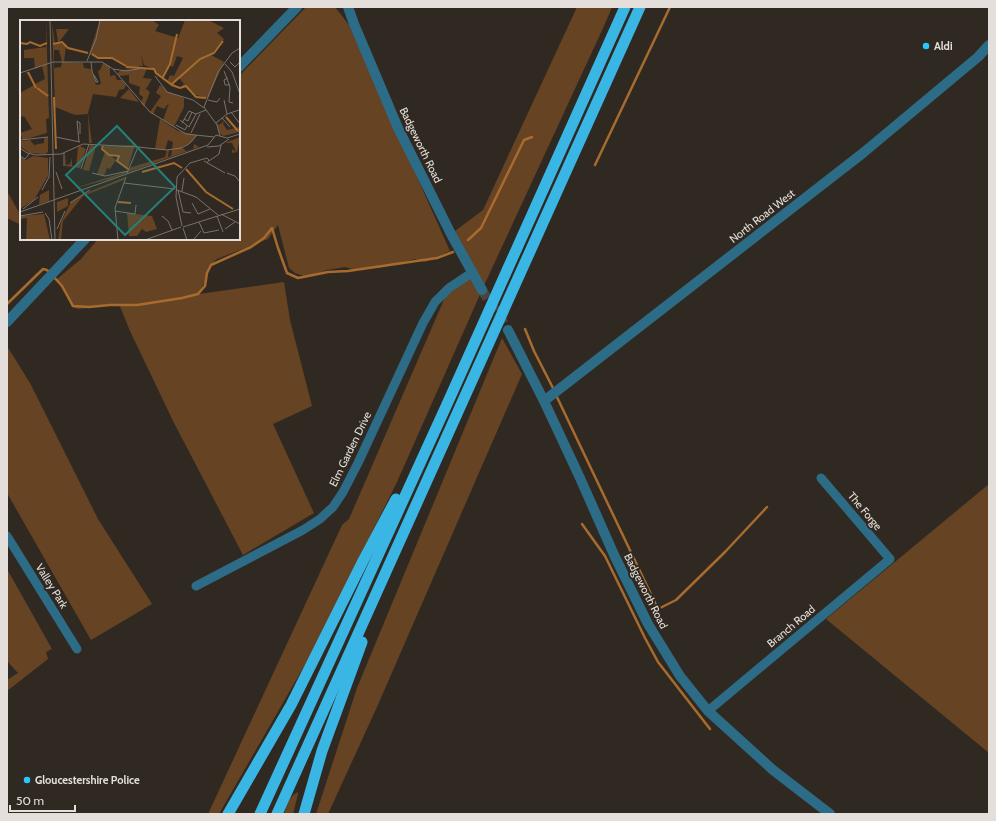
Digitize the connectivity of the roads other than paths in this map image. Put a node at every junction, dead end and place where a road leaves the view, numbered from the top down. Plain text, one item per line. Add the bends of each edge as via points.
1 (297, 7) edge
2 (348, 7) edge
3 (625, 7) edge
4 (640, 7) edge
5 (989, 45) edge
6 (240, 66) edge
7 (83, 240) edge
8 (473, 272) junction
9 (482, 290) tunnel mouth
10 (7, 322) edge
11 (508, 330) tunnel mouth
12 (544, 401) junction
13 (448, 402) junction
14 (821, 478) dead end
15 (7, 536) edge
16 (398, 546) junction
17 (890, 560) joint
18 (196, 586) dead end
19 (77, 649) dead end
20 (708, 711) junction
21 (228, 814) edge
22 (260, 814) edge
23 (277, 814) edge
24 (304, 814) edge
25 (830, 814) edge

1 - 6 street
2 - 8 street, Badgeworth Road via 398,128
3 - 13 highway
4 - 16 highway
5 - 12 street, North Road West via 863,153
7 - 10 street
8 - 9 street, Badgeworth Road
8 - 18 street, Elm Garden Drive via 449,288 435,302 358,463 333,507 303,530
11 - 12 street, Badgeworth Road
12 - 20 street, Badgeworth Road via 615,558 648,624 680,676
13 - 21 highway via 290,705
13 - 22 highway
14 - 17 street, The Forge
15 - 19 street, Valley Park
16 - 23 highway
16 - 24 highway via 322,751
17 - 20 street, Branch Road
20 - 25 street, Badgeworth Road via 773,770

